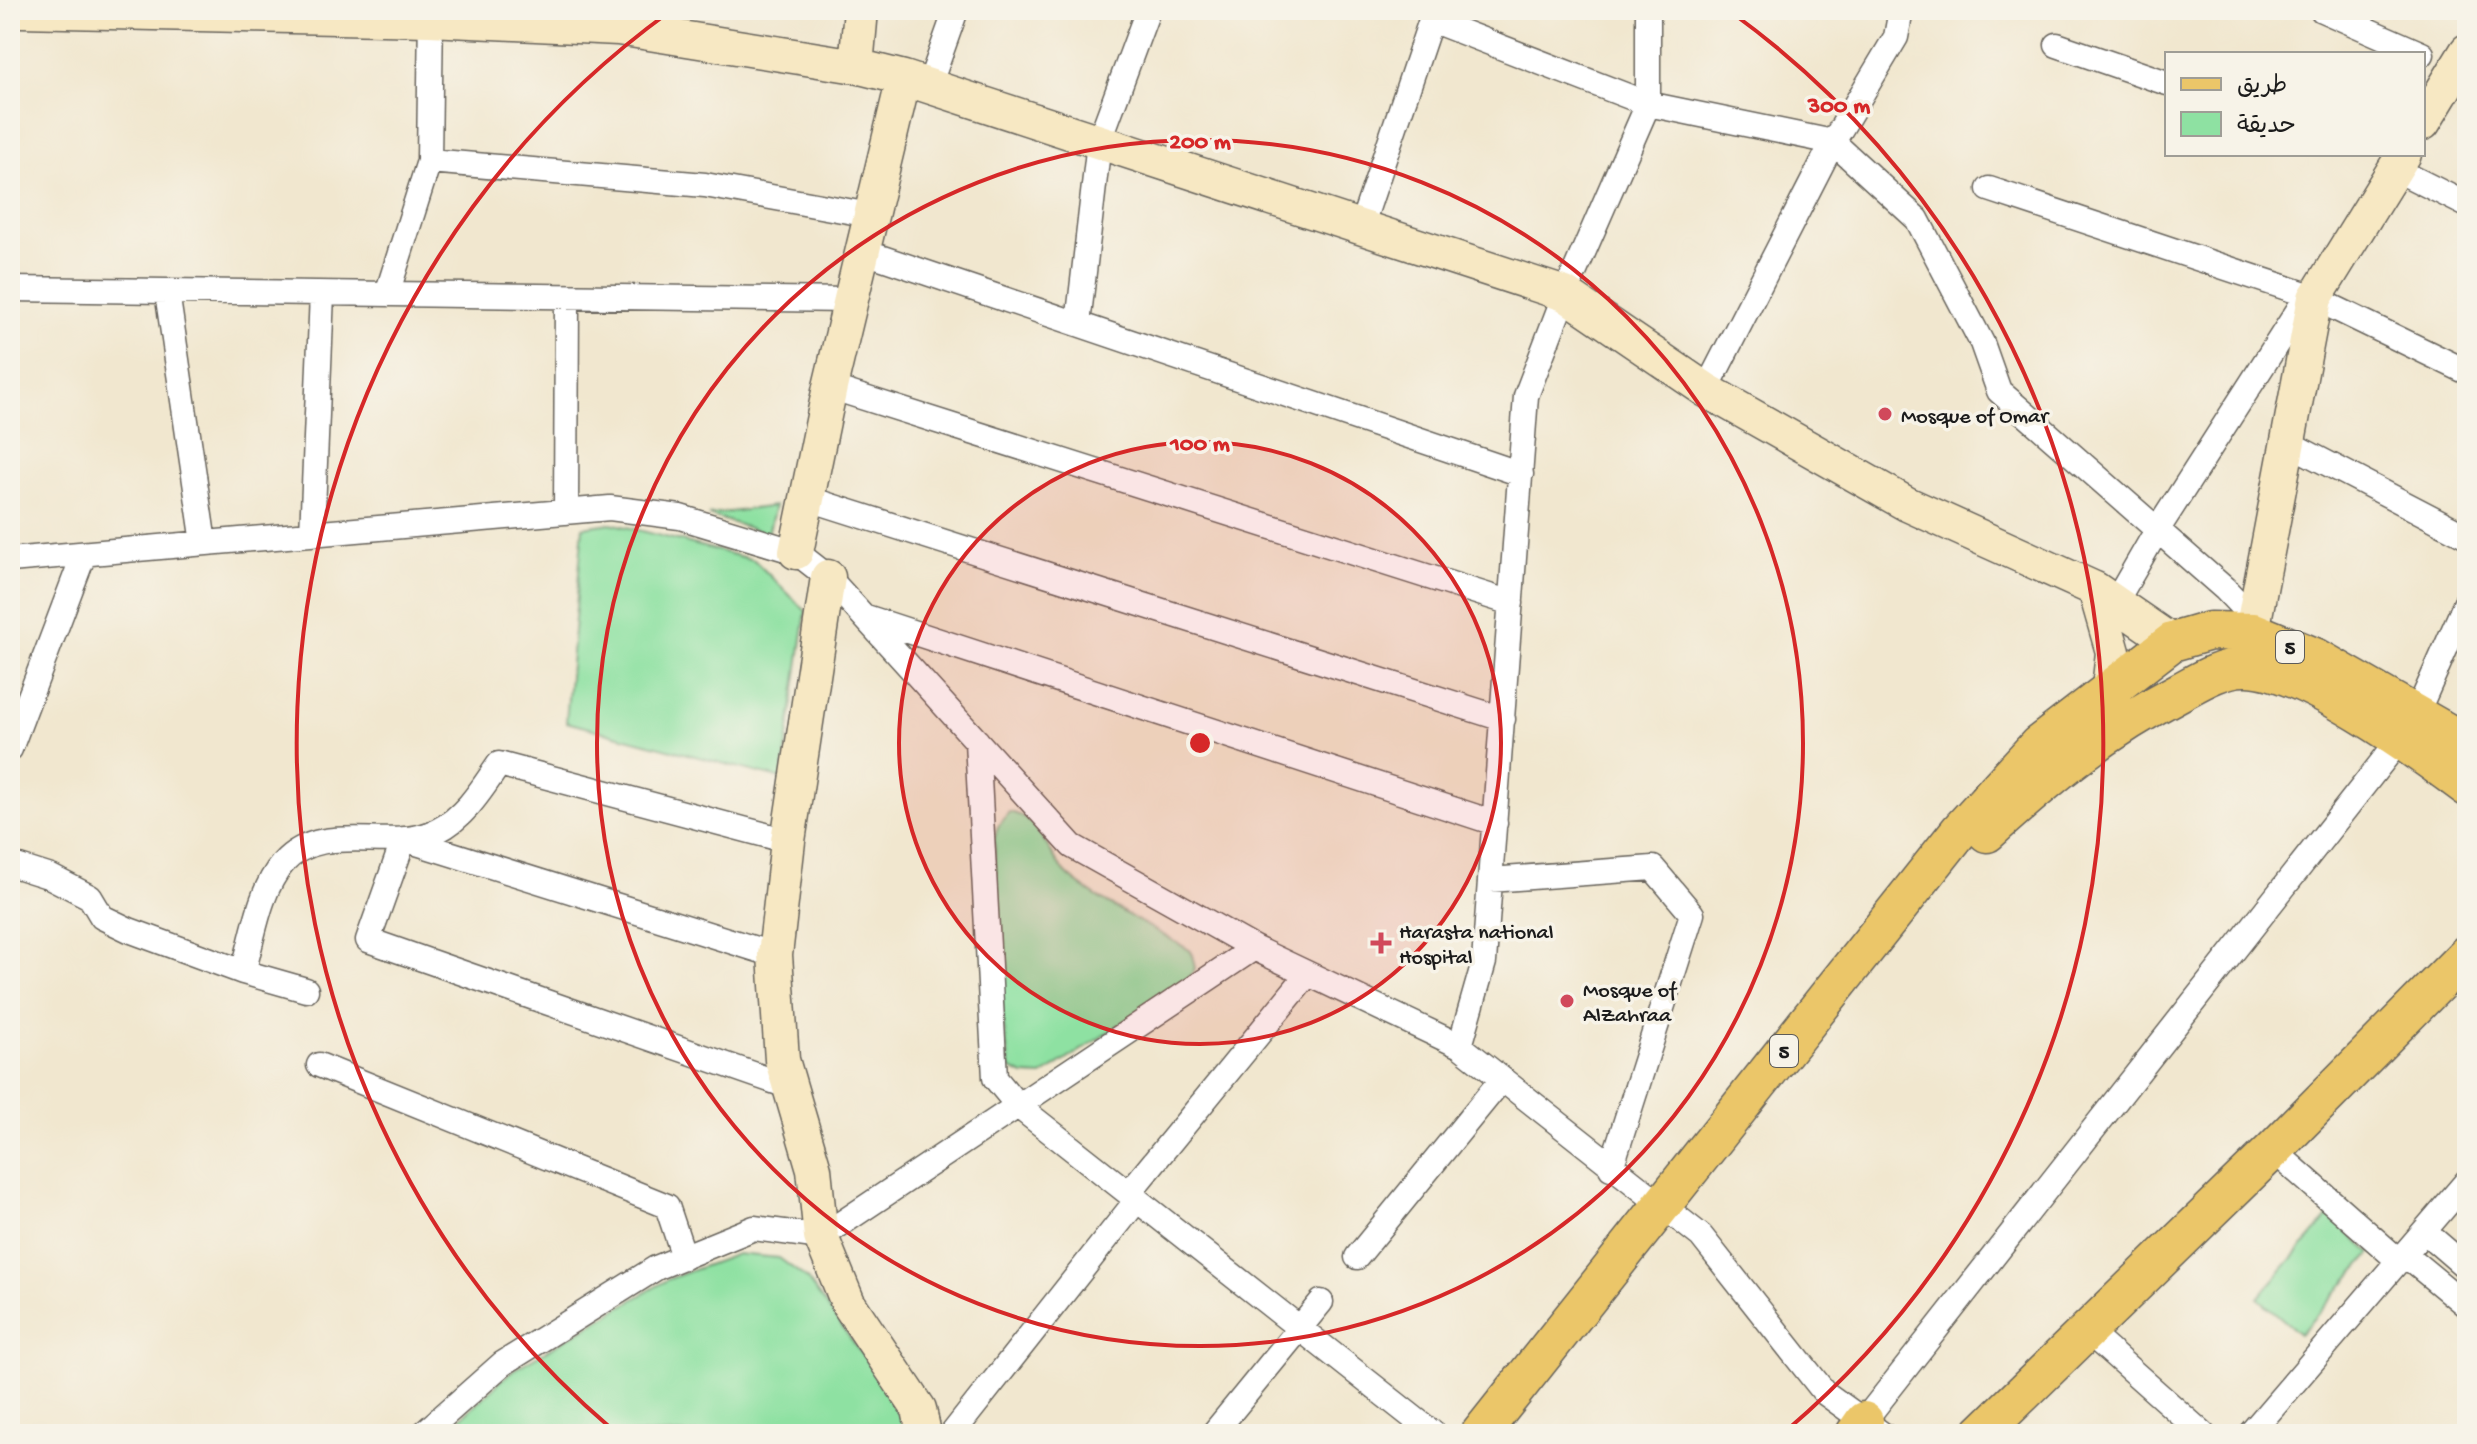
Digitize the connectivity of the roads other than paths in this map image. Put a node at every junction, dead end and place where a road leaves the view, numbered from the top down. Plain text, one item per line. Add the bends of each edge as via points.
1 (21, 10) edge
2 (861, 10) edge
3 (956, 10) edge
4 (1148, 10) edge
5 (1648, 10) edge
6 (1901, 10) edge
7 (2322, 10) edge
8 (244, 12) edge
9 (430, 14) edge
10 (621, 19) edge
11 (2467, 33) edge
12 (2057, 45) dead end
13 (2440, 56) edge
14 (856, 66) junction
15 (916, 82) junction
16 (2165, 82) edge
17 (2425, 100) edge
18 (1648, 104) junction
19 (2425, 115) edge
20 (1099, 142) junction
21 (1833, 142) junction
22 (2393, 158) edge
23 (429, 161) junction
24 (1989, 189) dead end
25 (2467, 205) edge
26 (870, 215) junction
27 (1361, 227) junction
28 (862, 251) junction
29 (10, 289) edge
30 (167, 292) junction
31 (322, 294) junction
32 (387, 294) junction
33 (1565, 294) junction
34 (2311, 296) junction
35 (567, 297) junction
36 (850, 300) junction
37 (1078, 324) junction
38 (2467, 372) edge
39 (830, 387) junction
40 (1706, 390) junction
41 (2290, 444) junction
42 (1521, 474) junction
43 (806, 498) junction
44 (566, 512) junction
45 (2156, 532) junction
46 (312, 534) junction
47 (2467, 536) edge
48 (204, 543) junction
49 (796, 552) junction
50 (84, 554) junction
51 (10, 560) edge
52 (828, 577) junction
53 (2105, 596) junction
54 (2467, 600) edge
55 (1511, 603) junction
56 (864, 617) junction
57 (2172, 642) junction
58 (2249, 649) junction
59 (2116, 705) junction
60 (1503, 719) junction
61 (2409, 726) junction
62 (977, 741) junction
63 (2467, 744) edge
64 (10, 749) edge
65 (2467, 787) edge
66 (1495, 823) junction
67 (404, 839) junction
68 (788, 841) junction
69 (10, 864) edge
70 (1490, 880) junction
71 (1254, 948) junction
72 (775, 955) junction
73 (2464, 961) edge
74 (243, 972) junction
75 (1307, 975) junction
76 (306, 990) dead end
77 (1460, 1046) junction
78 (319, 1065) dead end
79 (1502, 1079) junction
80 (790, 1087) junction
81 (1018, 1106) junction
82 (2273, 1150) junction
83 (1611, 1168) junction
84 (2467, 1181) edge
85 (1137, 1200) junction
86 (1669, 1212) junction
87 (2424, 1231) junction
88 (821, 1237) junction
89 (684, 1257) junction
90 (1357, 1257) dead end
91 (2402, 1258) junction
92 (2467, 1268) edge
93 (1321, 1302) dead end
94 (2467, 1306) edge
95 (1300, 1328) junction
96 (2086, 1330) junction
97 (1867, 1430) edge
98 (423, 1434) edge
99 (924, 1434) edge
100 (952, 1434) edge
101 (1213, 1434) edge
102 (1434, 1434) edge
103 (1480, 1434) edge
104 (1505, 1434) edge
105 (1981, 1434) edge
106 (2203, 1434) edge
107 (2250, 1434) edge

1 - 8 street
2 - 14 street
3 - 15 street
4 - 20 street
5 - 18 street
6 - 21 street via 1896,37
7 - 13 street
8 - 9 street
9 - 10 street
9 - 23 street
10 - 14 street
11 - 13 street
12 - 16 street
13 - 17 street
13 - 19 street
14 - 15 street
15 - 20 street
15 - 26 street
18 - 21 street
18 - 27 street via 1431,20
18 - 33 street
20 - 27 street
20 - 37 street
21 - 40 street
21 - 45 street via 1917,219 1982,343 1999,391
22 - 25 street
22 - 34 street
23 - 26 street via 705,185
23 - 32 street
24 - 34 street
26 - 28 street
27 - 33 street
28 - 36 street
28 - 37 street
29 - 30 street
30 - 31 street
30 - 48 street
31 - 32 street
31 - 46 street
32 - 35 street
33 - 40 street
33 - 42 street via 1526,396
34 - 38 street
34 - 41 street
34 - 45 street
35 - 36 street
35 - 44 street
36 - 39 street
37 - 42 street
39 - 43 street
39 - 55 street
40 - 53 street via 1907,504
41 - 47 street
41 - 58 street
42 - 55 street
43 - 49 street
43 - 60 street
44 - 46 street
44 - 49 street via 610,508 680,517
45 - 53 street
45 - 58 street via 2234,598
46 - 48 street
48 - 50 street
49 - 52 street
50 - 51 street
50 - 64 street
52 - 56 street
52 - 68 street
53 - 57 street
53 - 59 street
54 - 61 street
55 - 60 street
56 - 62 street
56 - 66 street
57 - 58 main road, 5 via 2210,631
57 - 59 main road, 5
58 - 59 main road, 5 via 2208,677
58 - 61 main road, 5 via 2317,658
59 - 86 main road, 5 via 2058,769 1975,844
60 - 66 street
61 - 63 main road, 5
61 - 65 main road, 5
61 - 97 street
62 - 71 street via 1072,846
62 - 81 street via 995,1078
66 - 70 street
67 - 68 street via 437,832 473,802 499,764
67 - 72 street
67 - 74 street via 307,846 284,863 268,890
67 - 80 street via 368,940
68 - 72 street
69 - 74 street via 90,897 102,917 129,930
70 - 77 street via 1484,962
70 - 83 street via 1653,868 1692,914
71 - 75 street
71 - 81 street
72 - 80 street via 782,1060
73 - 82 main road
74 - 76 street
75 - 77 street
75 - 85 street via 1132,1189
77 - 79 street
78 - 89 street via 667,1206
79 - 83 street
79 - 90 street
80 - 88 street via 814,1169
81 - 85 street
81 - 88 street
82 - 91 street
82 - 96 main road
83 - 86 street
84 - 87 street
85 - 95 street
85 - 100 street
86 - 97 street via 1701,1236 1825,1393
86 - 103 main road, 5
86 - 104 main road, 5
87 - 91 street
87 - 92 street
88 - 89 street via 754,1228
88 - 99 street via 848,1303 919,1409
89 - 98 street via 656,1268 502,1364
91 - 94 street
91 - 107 street
93 - 95 street
95 - 101 street
95 - 102 street
96 - 105 main road
96 - 106 street

